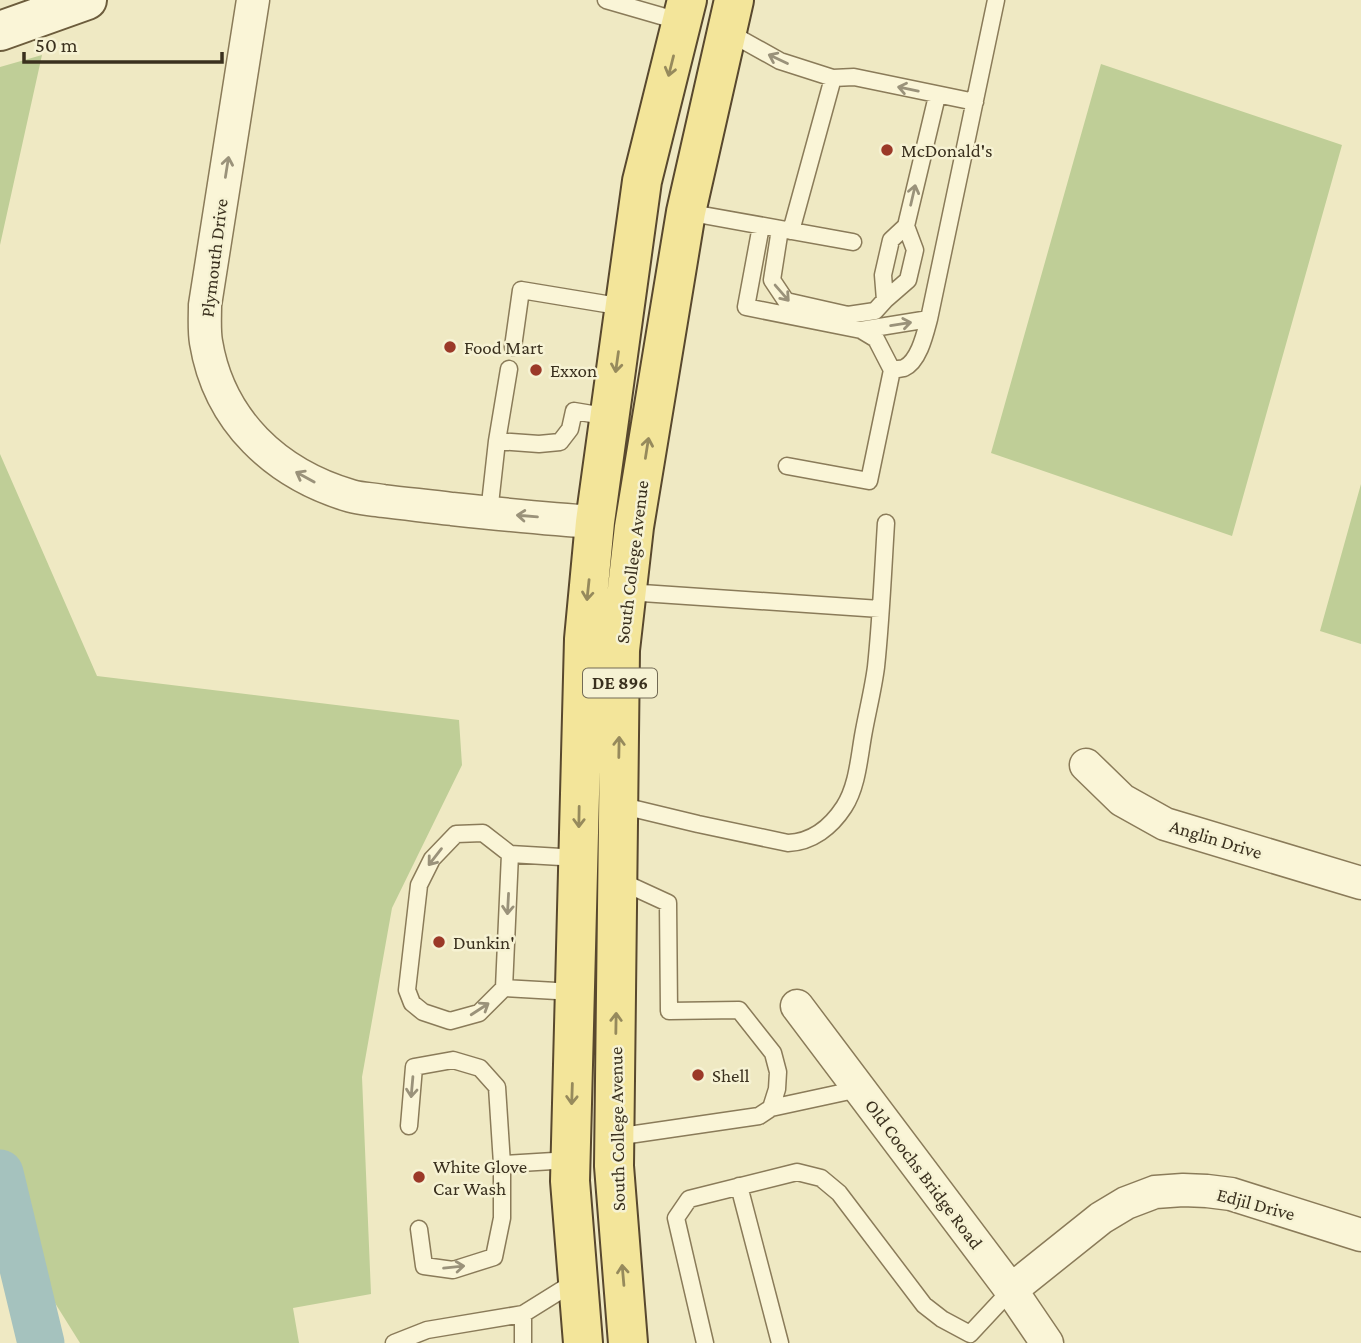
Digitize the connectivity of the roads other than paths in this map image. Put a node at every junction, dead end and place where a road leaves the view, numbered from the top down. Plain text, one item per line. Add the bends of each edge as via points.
1 (87, 0) edge
2 (253, 0) edge
3 (996, 0) edge
4 (613, 1) edge
5 (636, 4) edge
6 (685, 11) edge
7 (730, 16) edge
8 (0, 31) edge
9 (833, 78) junction
10 (937, 96) junction
11 (975, 102) junction
12 (686, 212) junction
13 (761, 226) junction
14 (906, 226) junction
15 (786, 230) junction
16 (853, 242) dead end
17 (886, 300) junction
18 (624, 307) junction
19 (929, 319) junction
20 (861, 330) junction
21 (513, 347) dead end
22 (509, 369) dead end
23 (892, 370) junction
24 (610, 417) junction
25 (497, 441) junction
26 (787, 466) dead end
27 (489, 513) junction
28 (595, 522) junction
29 (886, 523) dead end
30 (627, 592) junction
31 (880, 609) junction
32 (1086, 765) dead end
33 (619, 805) junction
34 (510, 854) junction
35 (578, 858) junction
36 (618, 880) junction
37 (1361, 883) edge
38 (504, 988) junction
39 (575, 992) junction
40 (797, 1006) dead end
41 (859, 1088) junction
42 (771, 1108) junction
43 (409, 1126) dead end
44 (615, 1137) junction
45 (570, 1160) junction
46 (502, 1164) junction
47 (739, 1186) junction
48 (419, 1229) dead end
49 (1361, 1235) edge
50 (578, 1280) junction
51 (1011, 1290) junction
52 (523, 1314) junction
53 (394, 1343) edge
54 (523, 1343) edge
55 (583, 1343) edge
56 (628, 1343) edge
57 (705, 1343) edge
58 (780, 1343) edge
59 (1047, 1343) edge

1 - 8 street
27 -> 2 street, Plymouth Drive via 354,497 321,486 265,451 223,397 206,339 205,305
3 - 11 lane
4 - 5 lane
5 - 6 lane
6 -> 18 main road, South College Avenue / DE 896 via 642,181
9 -> 7 lane via 780,61
7 - 12 main road, South College Avenue / DE 896
10 -> 9 lane via 854,77
9 - 15 lane
10 - 11 lane
14 -> 10 lane
11 - 19 lane
12 - 13 lane
30 -> 12 main road, South College Avenue / DE 896
13 - 15 lane
13 - 20 lane via 746,306
14 - 17 lane via 891,240 883,275
14 - 17 lane via 915,250 908,280
15 - 16 lane
15 -> 17 lane via 772,280 786,300 848,315 875,311
18 - 21 lane via 521,290
18 -> 24 main road, South College Avenue / DE 896
20 -> 19 lane
19 - 23 lane via 916,355 906,367
20 - 23 lane via 876,339
22 - 25 lane
23 - 26 lane via 869,481
24 - 25 lane via 574,411 570,429 560,442
24 - 28 main road, South College Avenue / DE 896
25 - 27 lane
28 -> 27 street, Plymouth Drive
28 -> 35 main road, South College Avenue / DE 896 via 584,639
29 - 31 lane
30 - 31 lane
33 -> 30 main road, South College Avenue / DE 896 via 620,650
31 - 33 lane via 876,668 851,794 816,836 800,842 776,841
32 - 37 street, Anglin Drive via 1122,800 1165,824
33 - 36 main road, South College Avenue / DE 896
34 - 35 lane
34 -> 38 lane
34 -> 38 lane via 484,833 456,834 432,859 419,884 407,990 412,1003 423,1012 450,1021 479,1013
35 - 39 main road, South College Avenue / DE 896
36 - 42 lane via 668,903 669,1011 739,1010 773,1053 778,1072
44 -> 36 main road, South College Avenue / DE 896
38 - 39 lane
39 -> 45 main road, South College Avenue / DE 896
40 - 41 street, Old Coochs Bridge Road
41 - 42 lane
41 - 51 street, Old Coochs Bridge Road
42 - 44 lane via 759,1115
46 -> 43 lane via 497,1087 480,1068 453,1060 414,1067
56 -> 44 main road, South College Avenue / DE 896
45 - 46 lane
45 - 50 main road, South College Avenue / DE 896
48 -> 46 lane via 424,1266 453,1270 494,1257 502,1218
47 - 51 lane via 797,1172 821,1178 839,1192 924,1305 970,1334
47 - 57 lane via 689,1199 676,1218
47 - 58 lane
49 - 51 street, Edjil Drive via 1231,1194 1155,1192 1101,1218
50 - 52 lane
50 - 55 main road, South College Avenue / DE 896
51 - 59 street, Old Coochs Bridge Road
52 - 53 lane via 427,1330
52 - 54 lane

